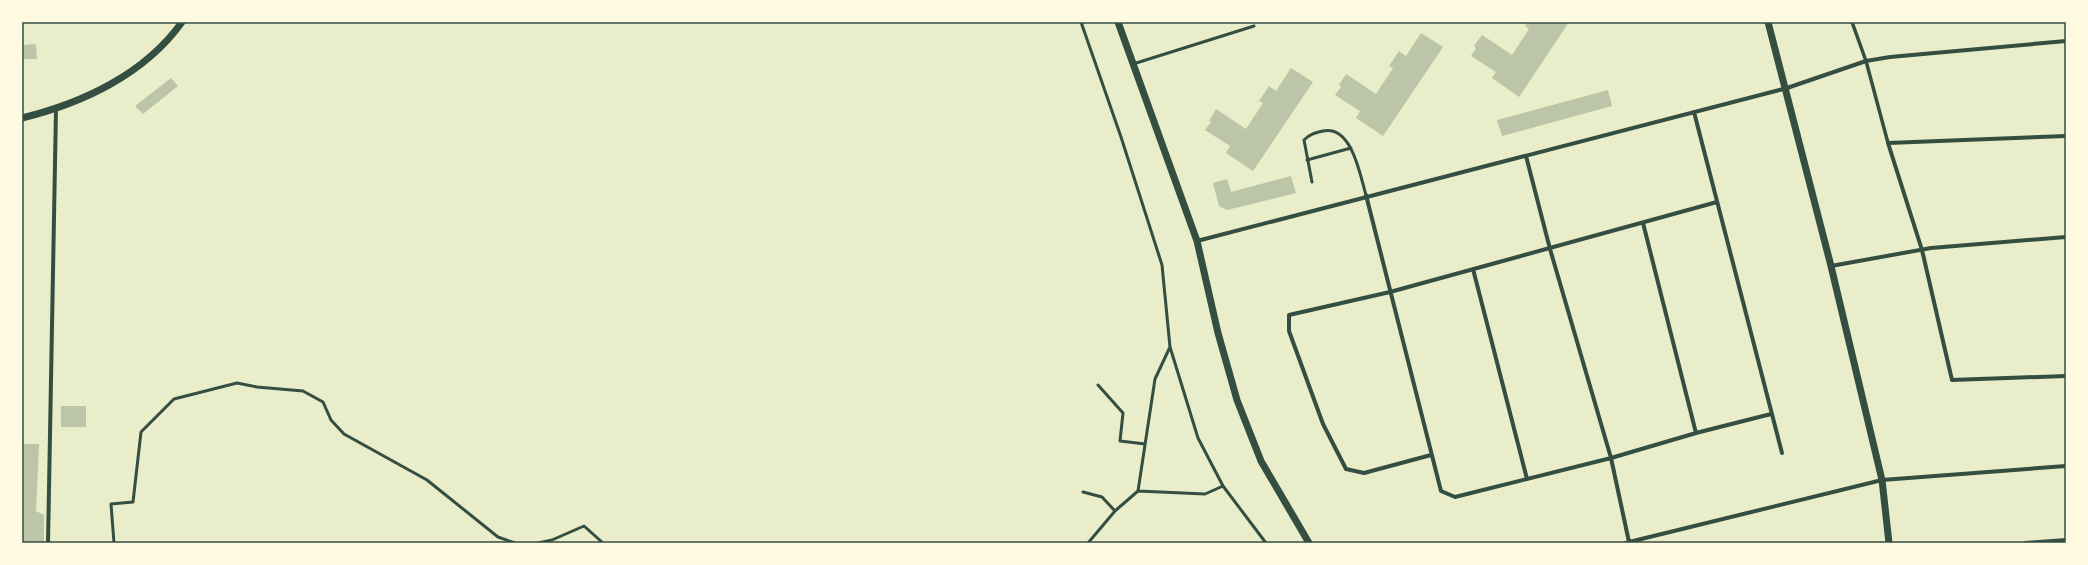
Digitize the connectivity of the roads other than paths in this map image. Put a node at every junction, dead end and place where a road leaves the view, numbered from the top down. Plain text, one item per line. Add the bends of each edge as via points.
1 (182, 22) edge
2 (1081, 22) edge
3 (1118, 22) edge
4 (1768, 22) edge
5 (1852, 22) edge
6 (1254, 26) dead end
7 (2066, 41) edge
8 (1866, 60) junction
9 (1133, 64) junction
10 (1787, 88) junction
11 (56, 109) junction
12 (1694, 112) junction
13 (22, 118) edge
14 (2066, 136) edge
15 (1888, 143) junction
16 (1351, 148) junction
17 (1526, 156) junction
18 (1307, 160) junction
19 (1312, 182) dead end
20 (1366, 195) junction
21 (1717, 202) junction
22 (1643, 223) junction
23 (2066, 237) edge
24 (1197, 241) junction
25 (1550, 249) junction
26 (1922, 250) junction
27 (1831, 266) junction
28 (1473, 269) junction
29 (1390, 292) junction
30 (1170, 347) junction
31 (2066, 376) edge
32 (1098, 385) dead end
33 (1771, 414) junction
34 (1696, 433) junction
35 (1145, 444) junction
36 (1782, 453) dead end
37 (1431, 455) junction
38 (1611, 458) junction
39 (2066, 466) edge
40 (1527, 479) junction
41 (1882, 480) junction
42 (1223, 486) junction
43 (1138, 491) junction
44 (1084, 492) dead end
45 (1115, 511) junction
46 (2066, 540) edge
47 (1627, 542) edge
48 (48, 543) edge
49 (114, 543) edge
50 (515, 543) edge
51 (538, 543) edge
52 (603, 543) edge
53 (1088, 543) edge
54 (1266, 543) edge
55 (1309, 543) edge
56 (1889, 543) edge
57 (2025, 543) edge

1 - 11 street via 150,57 118,81
2 - 30 lane via 1162,265
3 - 9 street
4 - 10 street
5 - 8 street
6 - 9 lane
7 - 8 street
8 - 10 street
8 - 15 street
9 - 24 street
10 - 12 street
10 - 27 street
11 - 13 street
11 - 48 street
12 - 17 street
12 - 21 street
14 - 15 street
15 - 26 street
16 - 18 lane
16 - 18 lane via 1338,133 1329,130 1311,134 1304,140
16 - 20 lane
17 - 20 street
17 - 25 street
18 - 19 lane
20 - 24 street
20 - 29 street
21 - 22 street
21 - 33 street
22 - 25 street
22 - 34 street
23 - 26 street
24 - 55 street via 1218,333 1237,400 1261,461
25 - 28 street
25 - 38 street
26 - 27 street
26 - 31 street via 1952,380
27 - 41 street
28 - 29 street
28 - 40 street
29 - 37 street
29 - 37 street via 1289,315 1290,331 1323,424 1346,469 1364,473
30 - 35 lane via 1155,379
30 - 42 lane via 1198,438
32 - 35 lane via 1124,413 1120,441
33 - 34 street
33 - 36 street
34 - 38 street
35 - 43 lane
37 - 40 street via 1441,490 1455,497
38 - 40 street
38 - 47 street
39 - 41 street
41 - 47 street
41 - 56 street
42 - 43 lane via 1205,494
42 - 54 lane
43 - 45 lane
44 - 45 lane via 1102,497
45 - 53 lane
46 - 57 street
49 - 50 lane via 111,504 133,502 141,432 174,399 237,382 257,387 303,391 323,402 331,420 344,434 427,480 498,537
51 - 52 lane via 552,540 584,526

